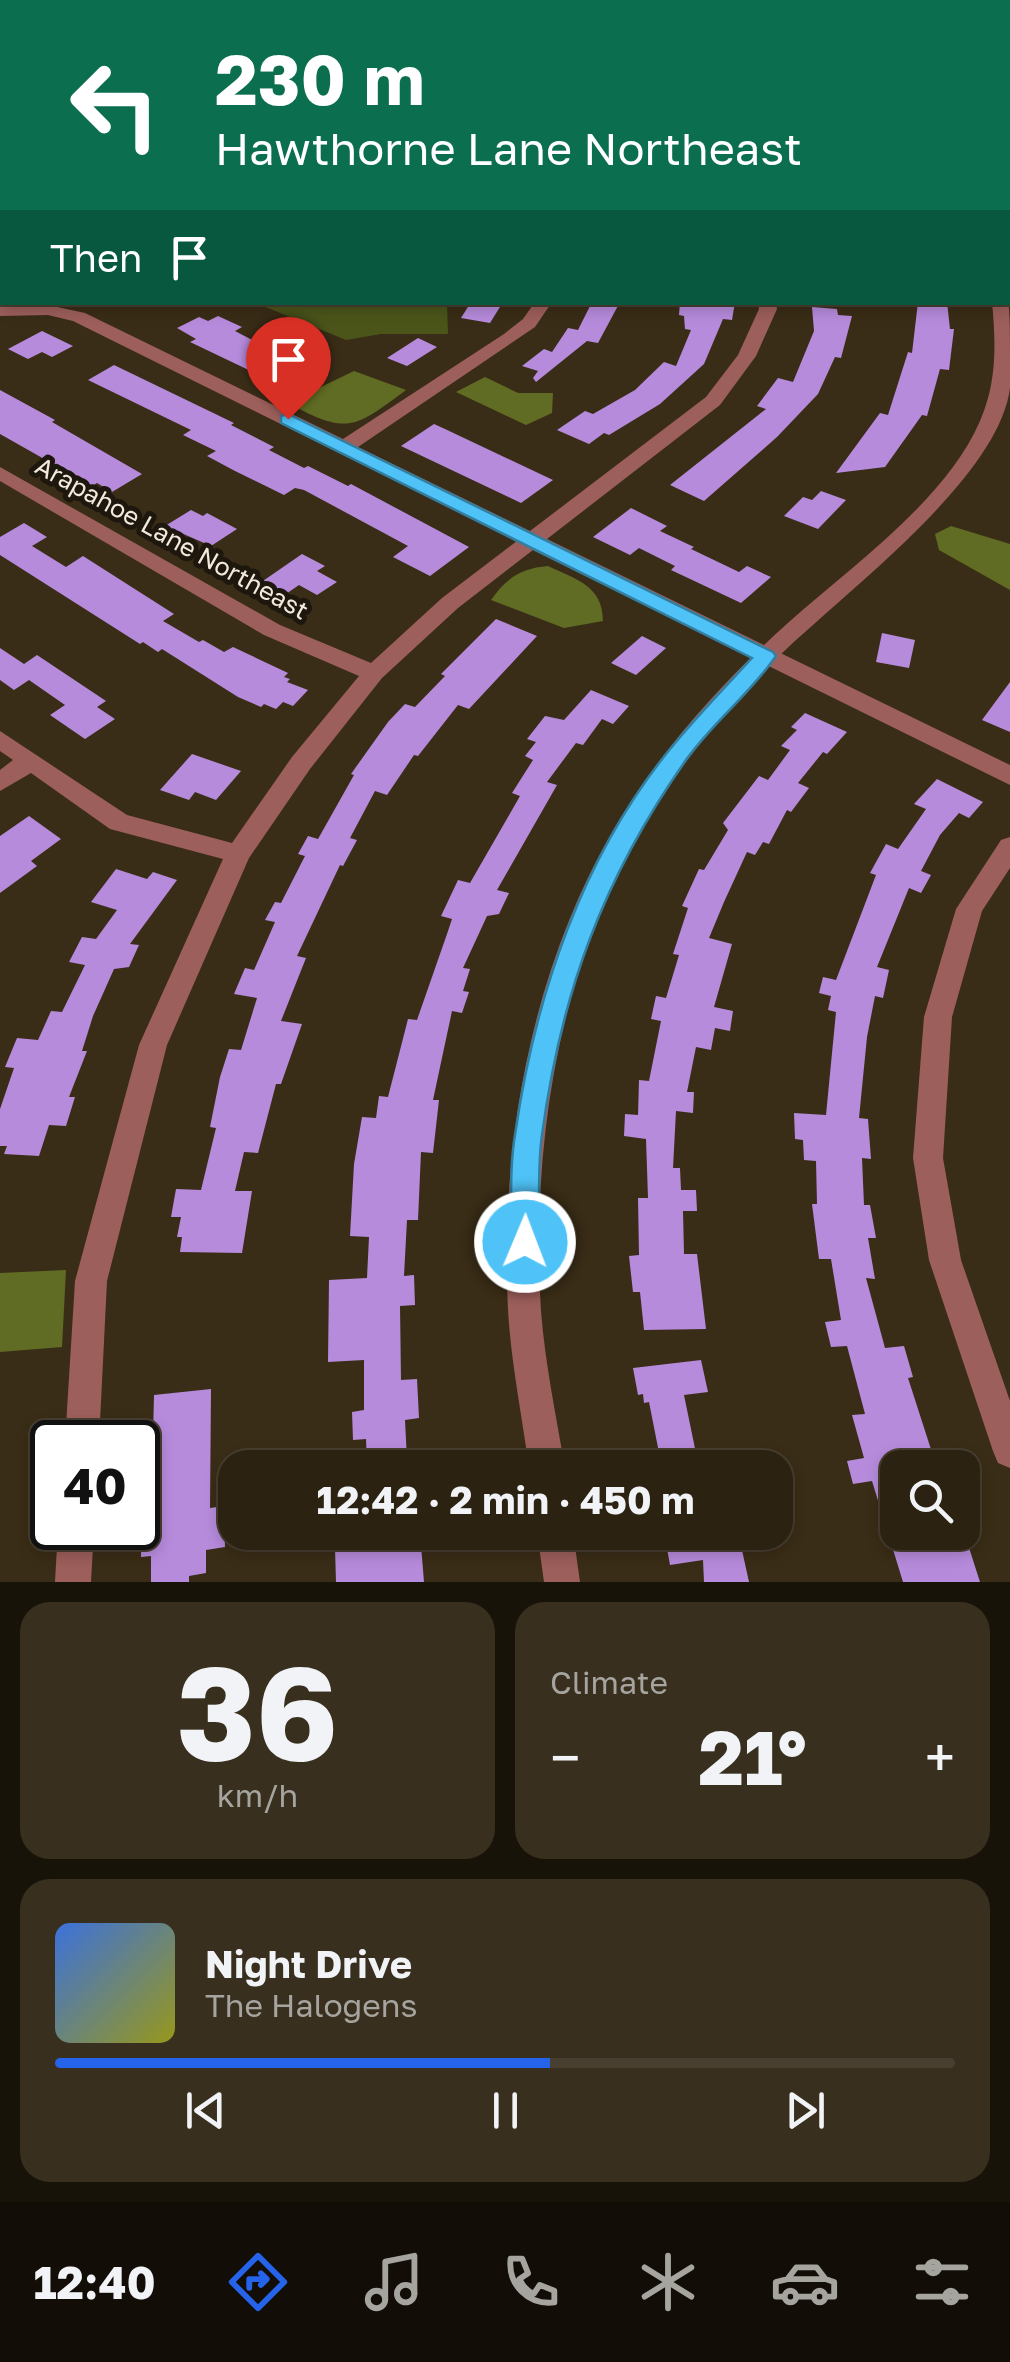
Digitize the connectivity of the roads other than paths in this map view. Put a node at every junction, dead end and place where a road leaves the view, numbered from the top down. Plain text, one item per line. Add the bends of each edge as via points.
1 (542, 305) edge
2 (767, 305) edge
3 (1001, 305) edge
4 (0, 311) edge
5 (344, 447) junction
6 (0, 473) edge
7 (531, 540) junction
8 (766, 656) junction
9 (374, 672) junction
10 (0, 740) edge
11 (31, 760) junction
12 (1010, 776) edge
13 (0, 782) edge
14 (1010, 848) edge
15 (238, 854) junction
16 (83, 1420) edge
17 (545, 1450) edge
18 (1010, 1451) edge
19 (75, 1550) edge
20 (558, 1550) edge
21 (73, 1582) edge
22 (562, 1582) edge

1 - 5 street via 510,338
2 - 7 street via 747,356 713,401
3 - 8 street via 1002,387 945,491
4 - 5 street via 79,318
5 - 7 street
6 - 9 street, Arapahoe Lane Northeast via 272,630
7 - 8 street
7 - 9 street
8 - 12 street
8 - 17 street via 681,750 623,835 581,923 550,1020 528,1138 523,1289
9 - 15 street
10 - 11 street
11 - 13 street
11 - 15 street via 119,822
14 - 18 street via 969,909 938,1017 928,1158 945,1260
15 - 16 street via 153,1045 91,1281
19 - 21 street
20 - 22 street

